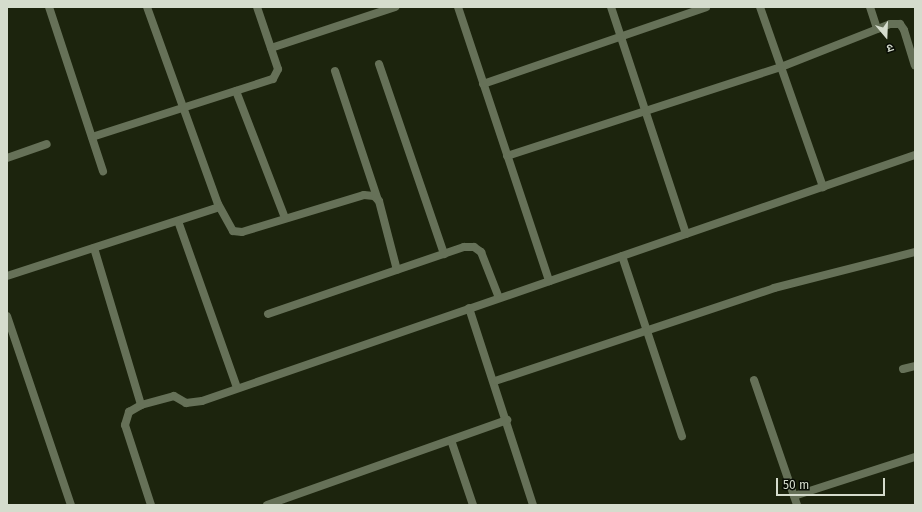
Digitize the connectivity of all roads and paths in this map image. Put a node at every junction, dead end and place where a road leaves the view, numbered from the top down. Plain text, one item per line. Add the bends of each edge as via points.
1 (49, 7) edge
2 (148, 7) edge
3 (257, 7) edge
4 (395, 7) edge
5 (458, 7) edge
6 (611, 7) edge
7 (706, 7) edge
8 (760, 7) edge
9 (870, 7) edge
10 (877, 30) junction
11 (620, 36) junction
12 (271, 48) junction
13 (380, 64) dead end
14 (915, 65) edge
15 (781, 67) junction
16 (335, 70) dead end
17 (483, 84) junction
18 (236, 91) junction
19 (184, 108) junction
20 (645, 112) junction
21 (92, 137) junction
22 (47, 144) dead end
23 (915, 155) edge
24 (507, 156) junction
25 (7, 158) edge
26 (103, 171) dead end
27 (823, 187) junction
28 (379, 201) junction
29 (219, 207) junction
30 (285, 218) junction
31 (178, 221) junction
32 (686, 234) junction
33 (94, 248) junction
34 (915, 252) edge
35 (444, 254) junction
36 (622, 256) junction
37 (397, 270) junction
38 (7, 276) edge
39 (549, 281) junction
40 (499, 298) junction
41 (469, 308) junction
42 (268, 314) dead end
43 (7, 316) edge
44 (646, 332) junction
45 (915, 366) edge
46 (903, 369) dead end
47 (754, 380) dead end
48 (495, 381) junction
49 (237, 388) junction
50 (141, 405) junction
51 (507, 420) junction
52 (682, 436) dead end
53 (451, 440) junction
54 (915, 458) edge
55 (794, 496) junction
56 (71, 505) edge
57 (151, 505) edge
58 (267, 505) edge
59 (473, 505) edge
60 (533, 505) edge
61 (797, 505) edge

1 - 21 street
2 - 19 street
3 - 12 street
4 - 12 street
5 - 17 street
6 - 11 street
7 - 11 street
8 - 15 street
9 - 10 street
10 - 14 street via 900,24
10 - 15 street
11 - 17 street
11 - 20 street
12 - 18 street via 277,74
13 - 35 street
15 - 20 street
15 - 27 street
16 - 28 street
17 - 24 street
18 - 19 street
18 - 30 street
19 - 21 street
19 - 29 street
20 - 24 street
20 - 32 street
21 - 26 street
22 - 25 street
23 - 27 street
24 - 39 street
27 - 32 street
28 - 30 street via 364,195
28 - 37 street
29 - 30 street via 233,231 242,232
29 - 31 street
31 - 33 street
31 - 49 street
32 - 36 street
33 - 38 street
33 - 50 street
34 - 44 street via 774,288
35 - 37 street
35 - 40 street via 464,247 474,247 481,252
36 - 39 street
36 - 44 street
37 - 42 street
39 - 40 street
40 - 41 street
41 - 48 street
41 - 49 street
43 - 56 street
44 - 48 street
44 - 52 street
45 - 46 street
47 - 55 street
48 - 51 street
49 - 50 street via 194,403 174,396
50 - 57 street via 129,412 125,425
51 - 53 street
51 - 60 street
53 - 58 street
53 - 59 street
54 - 55 street
55 - 61 street

